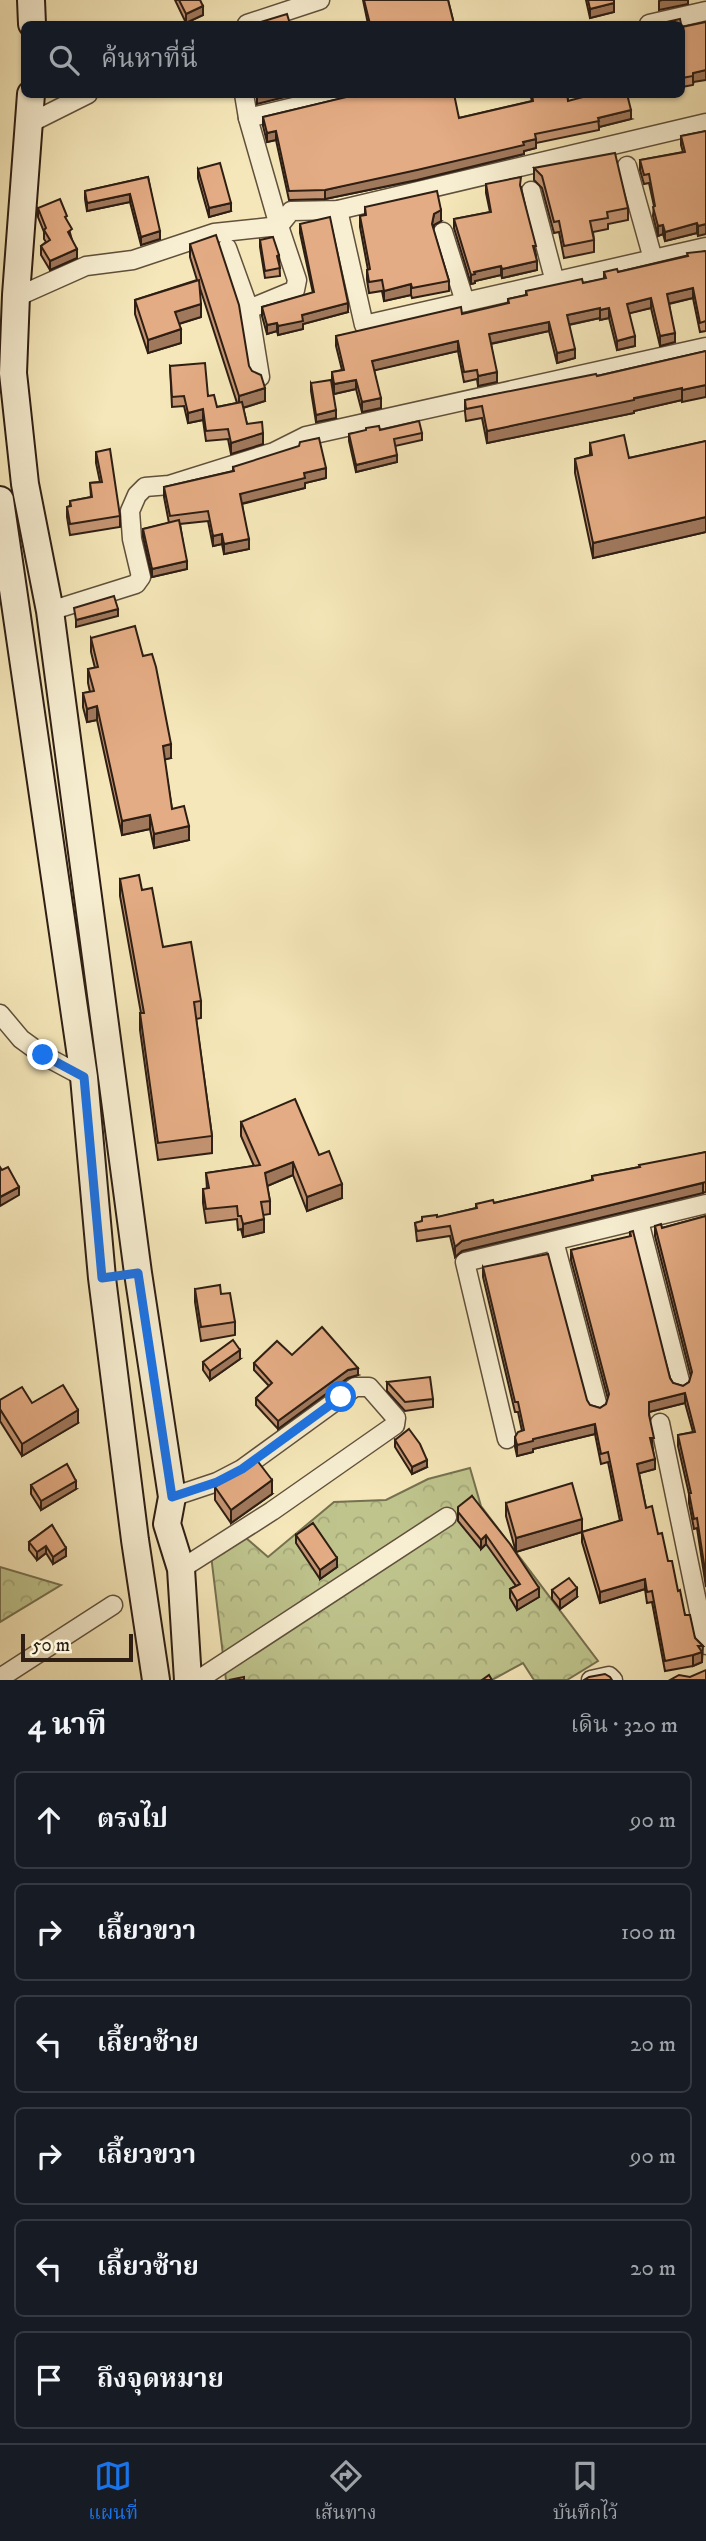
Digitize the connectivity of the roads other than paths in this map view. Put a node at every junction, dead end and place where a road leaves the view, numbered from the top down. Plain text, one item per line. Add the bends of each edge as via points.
1 (320, 0) edge
2 (706, 11) edge
3 (256, 21) edge
4 (662, 21) edge
5 (31, 98) edge
6 (80, 98) edge
7 (245, 98) edge
8 (331, 98) edge
9 (248, 118) junction
10 (30, 123) junction
11 (706, 123) edge
12 (628, 166) dead end
13 (531, 191) dead end
14 (338, 210) junction
15 (279, 226) junction
16 (443, 232) dead end
17 (706, 247) edge
18 (227, 248) dead end
19 (653, 259) junction
20 (555, 282) junction
21 (16, 295) junction
22 (465, 302) junction
23 (249, 309) junction
24 (706, 347) edge
25 (260, 377) edge
26 (0, 500) edge
27 (50, 611) junction
28 (3, 1023) edge
29 (84, 1077) junction
30 (706, 1204) edge
31 (639, 1221) junction
32 (554, 1241) junction
33 (138, 1273) junction
34 (102, 1278) junction
35 (681, 1385) edge
36 (598, 1407) edge
37 (660, 1423) dead end
38 (507, 1439) dead end
39 (172, 1497) junction
40 (447, 1517) dead end
41 (181, 1569) junction
42 (113, 1605) dead end
43 (706, 1645) edge
44 (0, 1678) edge
45 (156, 1680) edge
46 (188, 1680) edge
47 (198, 1680) edge
48 (591, 1680) edge
49 (613, 1680) edge

1 - 3 street
2 - 4 street
5 - 10 main road
6 - 10 street
7 - 9 street
8 - 9 street
9 - 15 street
10 - 21 main road
11 - 14 street
12 - 19 street
13 - 20 street
14 - 15 street via 291,211
14 - 22 street via 365,325
15 - 21 street via 214,233 133,260 86,267
15 - 23 street via 297,280 295,290
16 - 22 street
17 - 19 street
18 - 23 street
19 - 20 street
20 - 22 street
21 - 27 main road via 13,373 25,484
23 - 25 street
24 - 27 street via 306,436 261,456 169,485 145,487 130,511 141,578 136,584
26 - 29 main road
27 - 33 main road
28 - 29 street via 43,1055
29 - 34 main road
30 - 31 street
31 - 32 street
31 - 35 street
32 - 36 street
32 - 38 street via 465,1262
33 - 34 main road
33 - 39 main road
34 - 45 main road
37 - 43 street
39 - 41 main road via 167,1524
39 - 41 street via 242,1469 355,1387 369,1387 396,1418 394,1424 272,1511
40 - 47 street
41 - 46 main road
42 - 44 street
48 - 49 street via 609,1676

